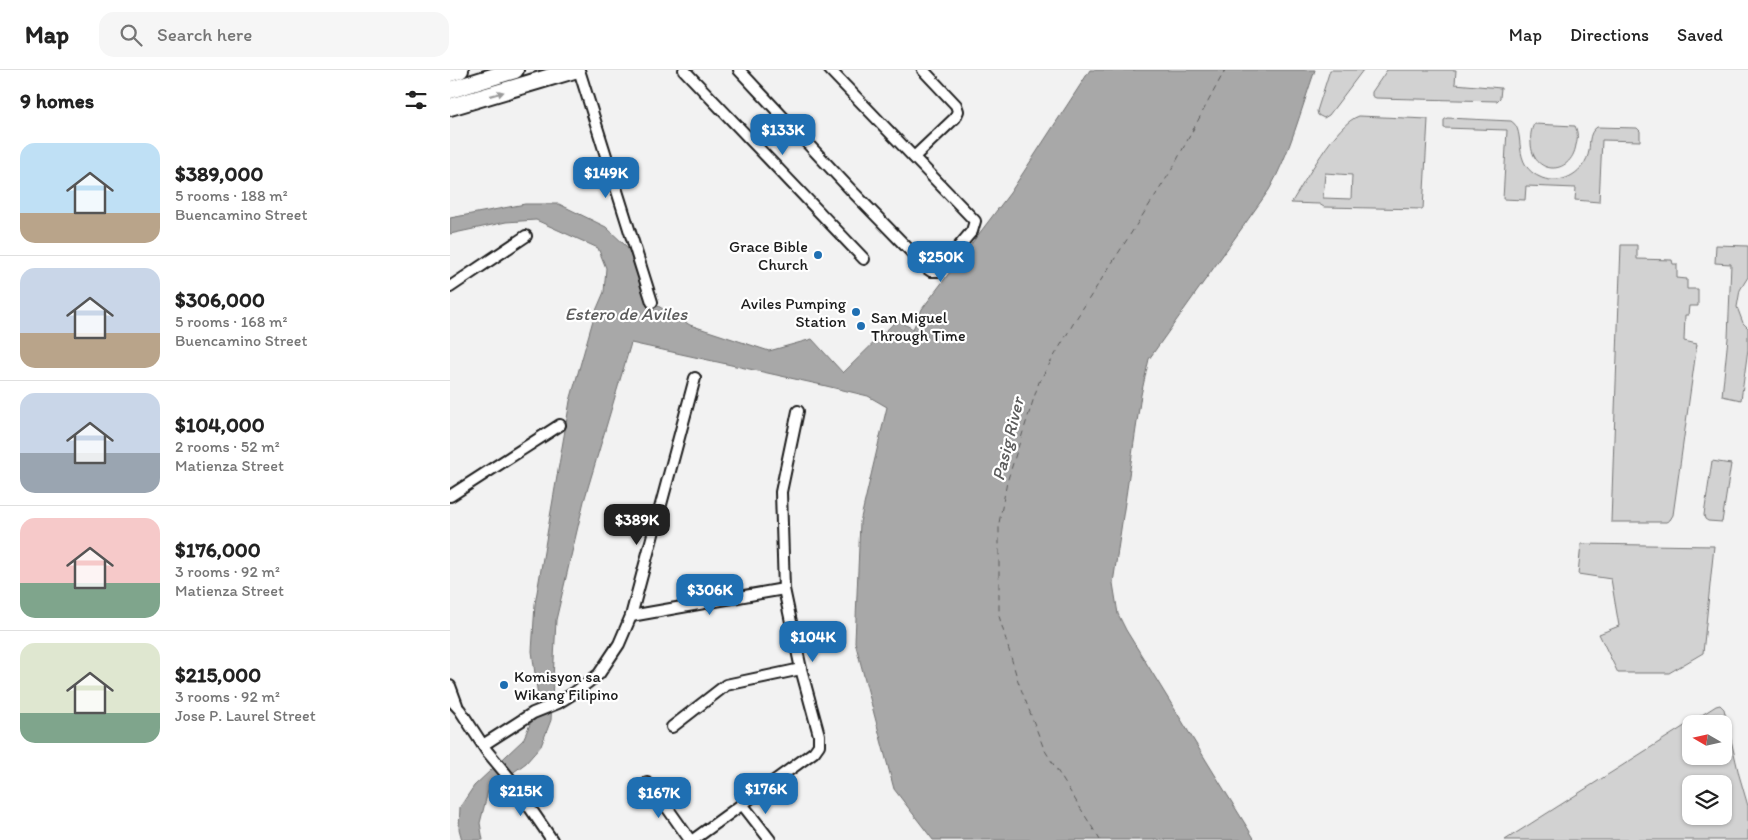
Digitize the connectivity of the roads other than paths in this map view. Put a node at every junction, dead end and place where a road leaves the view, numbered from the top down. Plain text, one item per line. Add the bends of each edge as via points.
1 (460, 70) edge
2 (515, 70) edge
3 (574, 70) edge
4 (579, 70) edge
5 (684, 70) edge
6 (742, 70) edge
7 (830, 70) edge
8 (923, 70) edge
9 (450, 73) edge
10 (450, 90) edge
11 (450, 107) edge
12 (914, 157) junction
13 (526, 236) dead end
14 (864, 260) dead end
15 (450, 287) edge
16 (652, 302) dead end
17 (695, 378) dead end
18 (798, 411) dead end
19 (560, 425) dead end
20 (450, 496) edge
21 (784, 589) junction
22 (632, 616) junction
23 (801, 670) junction
24 (450, 686) edge
25 (450, 699) edge
26 (458, 708) junction
27 (672, 727) dead end
28 (484, 747) junction
29 (647, 783) dead end
30 (742, 804) junction
31 (552, 840) edge
32 (692, 840) edge
33 (770, 840) edge

1 - 9 main road
2 - 10 main road
11 -> 3 main road
4 - 16 street
5 - 14 street
6 - 12 street via 902,243 928,270 935,272 972,231 975,221
7 - 12 street
8 - 12 street via 958,111 955,118
13 - 15 street
17 - 22 street
18 - 21 street via 781,492
19 - 20 street
21 - 22 street
21 - 23 street
22 - 28 street via 619,644 599,674 574,693 533,713
23 - 27 street via 726,685
23 - 30 street via 819,745 814,752
24 - 26 street
25 - 26 street
26 - 28 street
28 - 31 street
29 - 32 street
30 - 32 street
30 - 33 street

